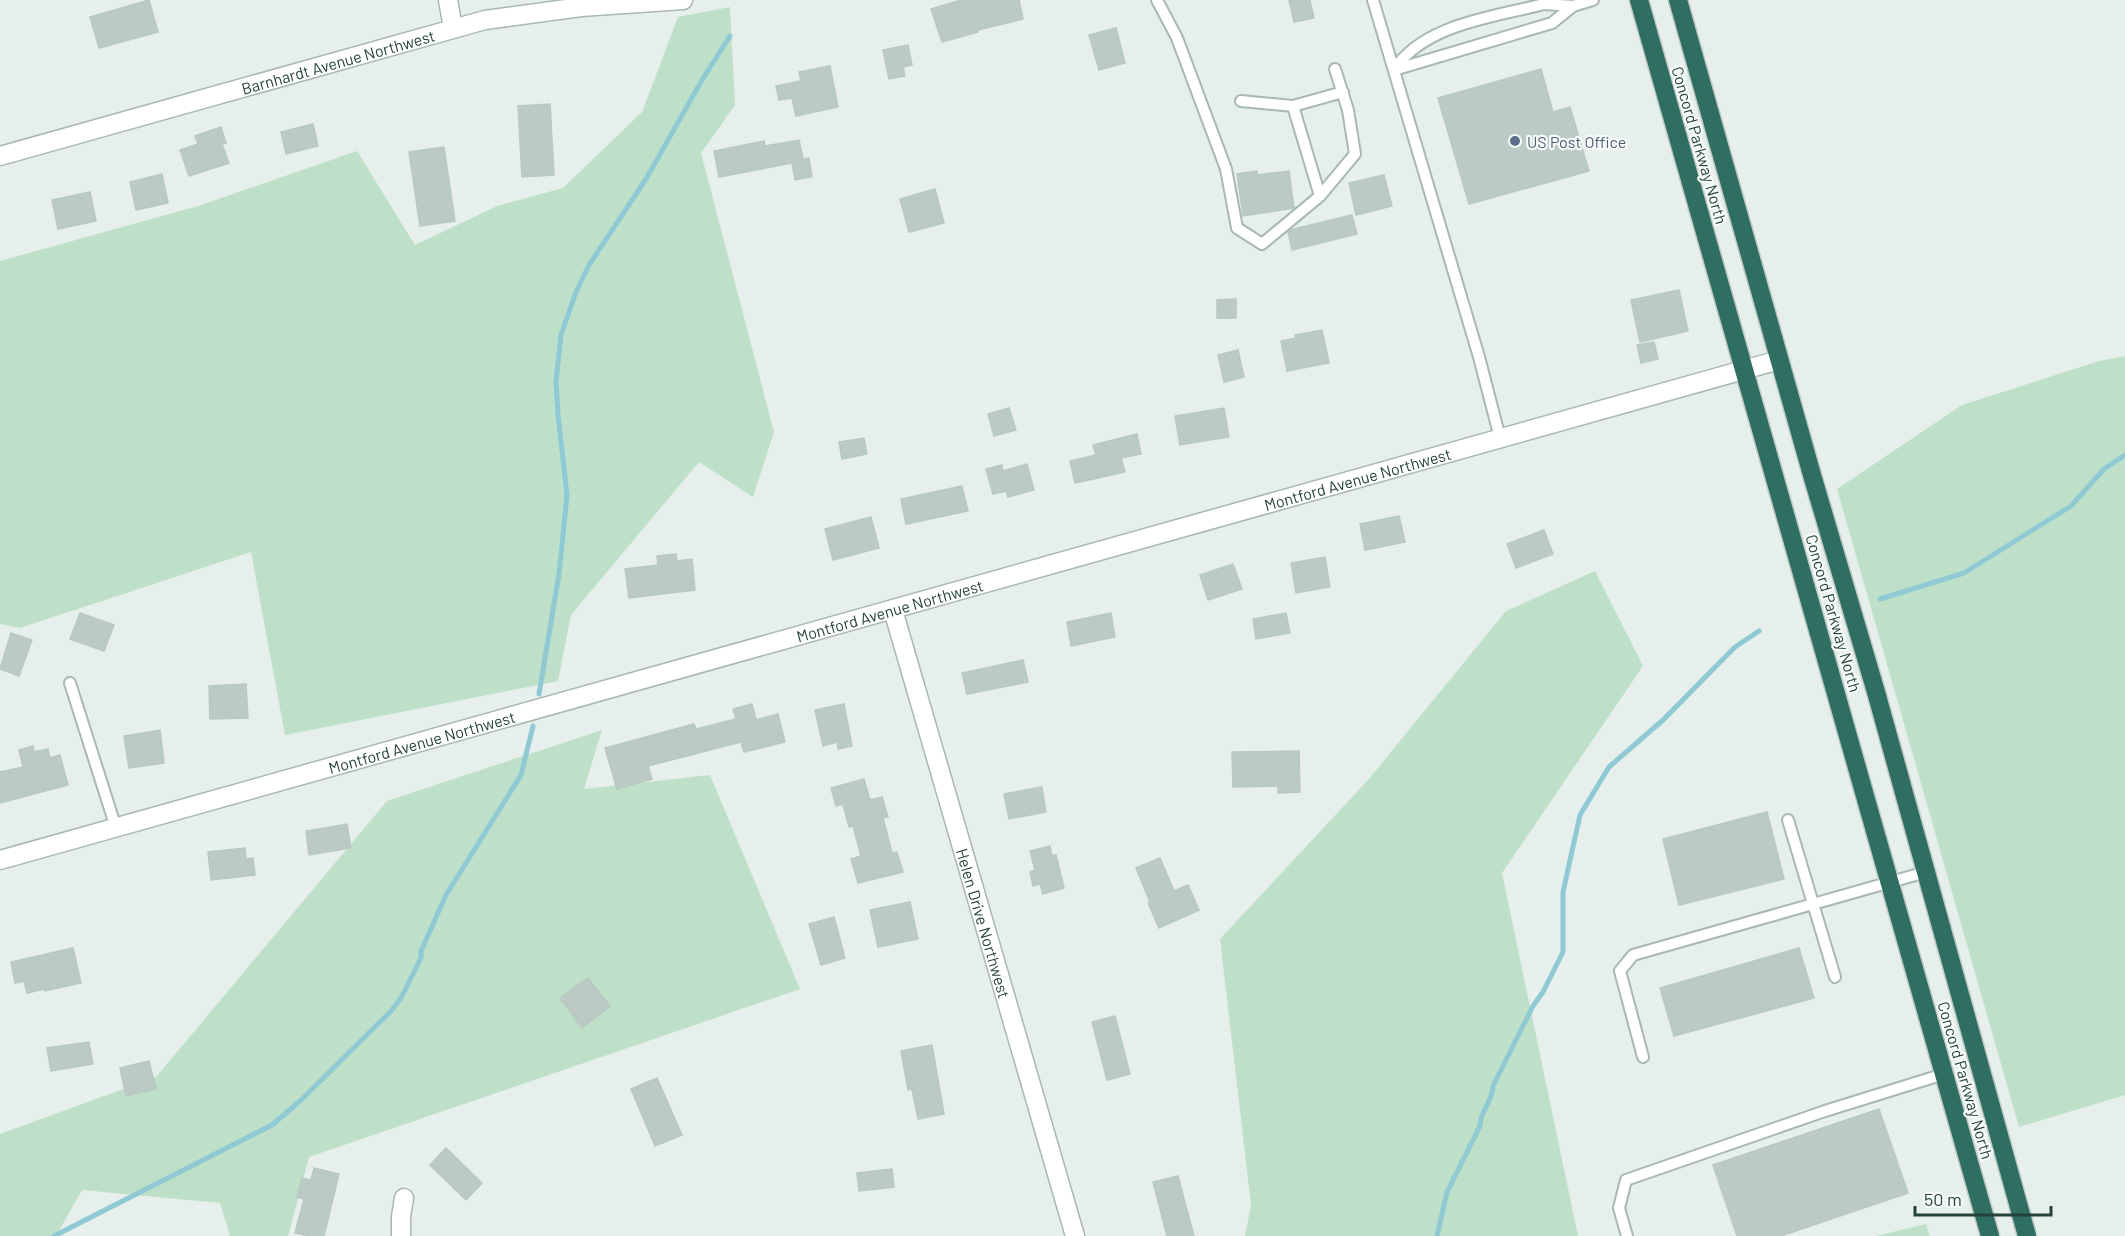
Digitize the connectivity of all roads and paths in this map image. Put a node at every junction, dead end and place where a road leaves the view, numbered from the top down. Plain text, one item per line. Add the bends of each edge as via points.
1 (448, 0) edge
2 (683, 0) edge
3 (1157, 0) edge
4 (1373, 0) edge
5 (1593, 0) edge
6 (1639, 0) edge
7 (1678, 0) edge
8 (1573, 6) junction
9 (453, 28) junction
10 (1335, 69) dead end
11 (1394, 70) junction
12 (1342, 92) junction
13 (1241, 101) dead end
14 (1293, 106) junction
15 (0, 156) edge
16 (1320, 196) junction
17 (1779, 360) junction
18 (1743, 369) junction
19 (1500, 438) junction
20 (893, 610) junction
21 (70, 682) dead end
22 (1788, 820) dead end
23 (116, 828) junction
24 (0, 860) edge
25 (1926, 872) junction
26 (1889, 881) junction
27 (1813, 904) junction
28 (1835, 977) dead end
29 (1643, 1057) dead end
30 (1944, 1074) junction
31 (404, 1198) dead end
32 (401, 1236) edge
33 (1076, 1236) edge
34 (1627, 1236) edge
35 (1990, 1236) edge
36 (2027, 1236) edge

1 - 9 street
2 - 9 street, Barnhardt Avenue Northwest via 581,7
3 - 16 lane via 1177,38 1226,170 1237,228 1262,244
4 - 11 lane
5 - 8 lane
6 - 18 highway, Concord Parkway North
7 - 17 highway, Concord Parkway North
8 - 11 lane via 1552,23
8 - 11 lane via 1544,4 1448,29 1415,47
9 - 15 street, Barnhardt Avenue Northwest
10 - 12 lane
11 - 19 lane
12 - 14 lane
12 - 16 lane via 1355,154
13 - 14 lane
14 - 16 lane
17 - 18 street, Montford Avenue Northwest
17 - 25 highway, Concord Parkway North
18 - 19 street, Montford Avenue Northwest
18 - 26 highway, Concord Parkway North
19 - 20 street, Montford Avenue Northwest
20 - 23 street, Montford Avenue Northwest
20 - 33 street, Helen Drive Northwest
21 - 23 lane
22 - 27 lane
23 - 24 street, Montford Avenue Northwest
25 - 26 lane
25 - 36 highway, Concord Parkway North
26 - 27 lane
26 - 30 highway, Concord Parkway North
27 - 28 lane
27 - 29 lane via 1633,955 1620,971
30 - 34 lane via 1626,1180 1619,1208
30 - 35 highway, Concord Parkway North
31 - 32 street

